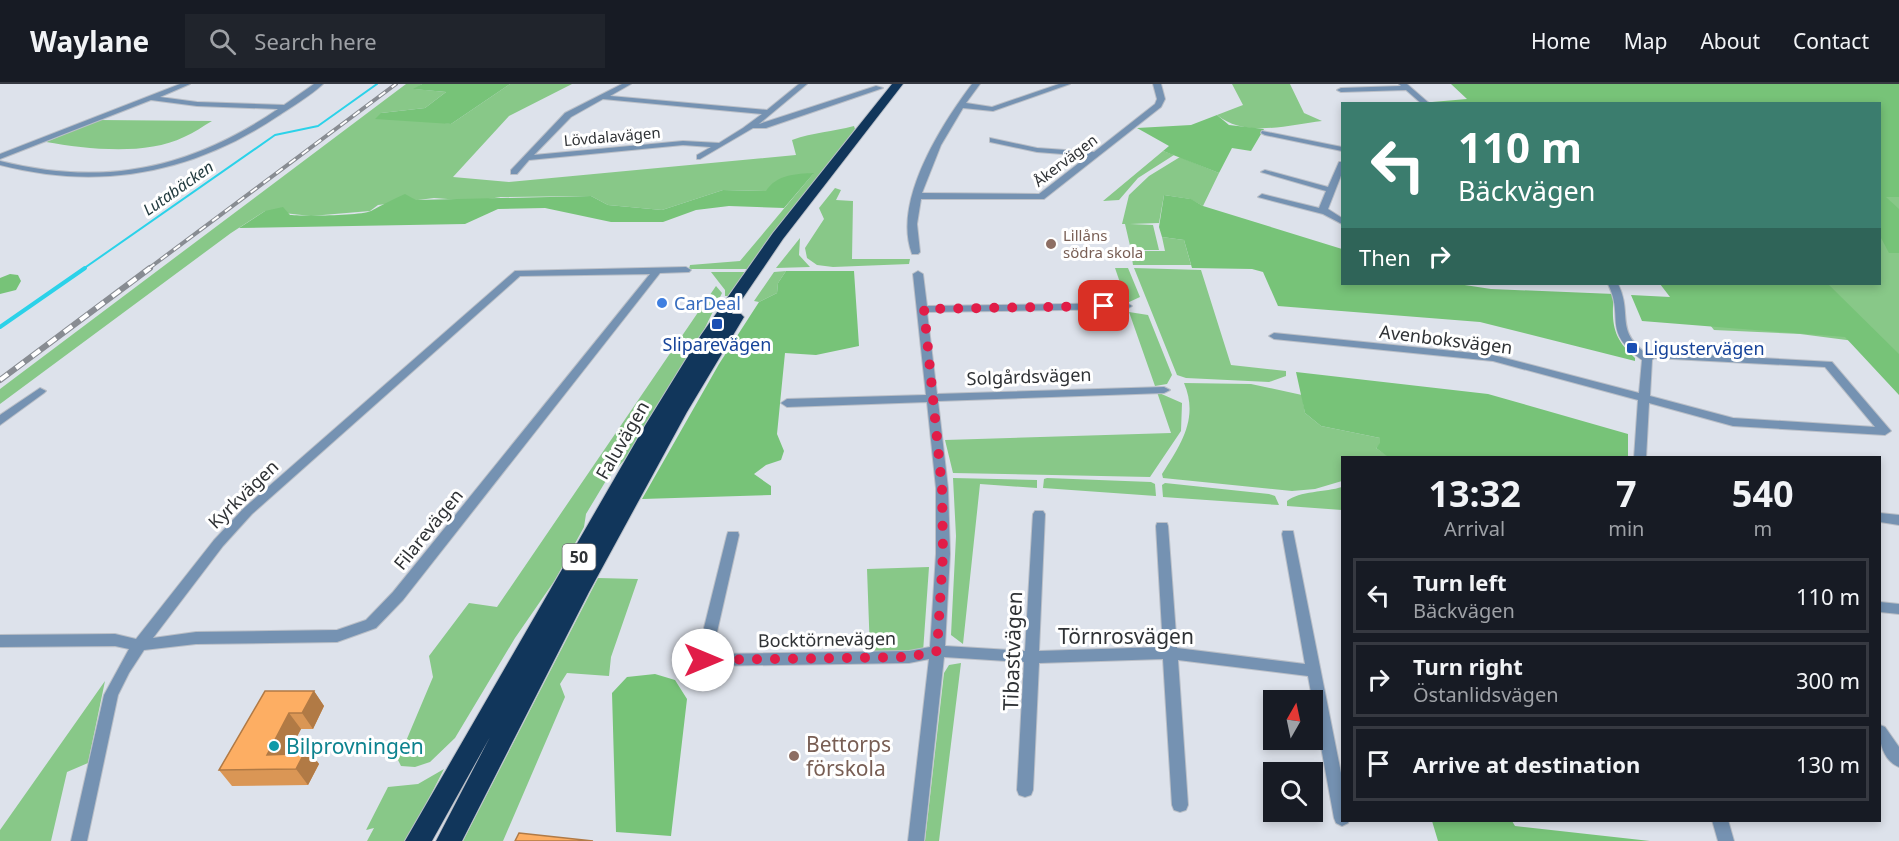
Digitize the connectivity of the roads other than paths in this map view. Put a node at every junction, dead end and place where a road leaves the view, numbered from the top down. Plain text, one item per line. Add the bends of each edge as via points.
1 (186, 84) edge
2 (319, 84) edge
3 (627, 84) edge
4 (803, 84) edge
5 (904, 84) edge
6 (976, 84) edge
7 (1065, 84) edge
8 (1157, 84) edge
9 (1404, 86) edge
10 (879, 88) dead end
11 (1341, 90) edge
12 (601, 97) junction
13 (150, 98) junction
14 (1424, 102) edge
15 (960, 105) junction
16 (286, 107) junction
17 (769, 112) junction
18 (751, 126) junction
19 (1265, 133) dead end
20 (993, 140) dead end
21 (719, 145) junction
22 (1341, 149) edge
23 (1095, 154) junction
24 (0, 157) edge
25 (700, 157) dead end
26 (527, 158) junction
27 (0, 163) edge
28 (1341, 167) edge
29 (513, 172) dead end
30 (1265, 172) dead end
31 (1331, 190) junction
32 (917, 196) junction
33 (1262, 197) dead end
34 (1324, 212) junction
35 (1341, 220) edge
36 (915, 252) dead end
37 (686, 270) dead end
38 (761, 270) junction
39 (656, 272) junction
40 (918, 274) dead end
41 (1614, 285) edge
42 (1127, 306) dead end
43 (924, 309) junction
44 (1274, 336) dead end
45 (1647, 359) junction
46 (1164, 390) dead end
47 (40, 391) dead end
48 (933, 398) junction
49 (1645, 399) junction
50 (787, 403) dead end
51 (0, 421) edge
52 (1640, 456) edge
53 (1040, 514) dead end
54 (1881, 518) edge
55 (1899, 520) edge
56 (1162, 526) dead end
57 (1288, 534) dead end
58 (733, 535) dead end
59 (1881, 607) edge
60 (1899, 609) edge
61 (0, 641) edge
62 (140, 645) junction
63 (937, 651) junction
64 (1170, 653) junction
65 (1032, 657) junction
66 (1314, 671) junction
67 (1881, 733) edge
68 (1899, 760) edge
69 (1025, 790) dead end
70 (1180, 805) dead end
71 (1341, 813) edge
72 (1721, 822) edge
73 (79, 841) edge
74 (418, 841) edge
75 (449, 841) edge
76 (916, 841) edge
77 (1726, 841) edge

1 - 13 street
2 - 16 street
3 - 12 street
4 - 17 street
5 - 38 highway, Faluvägen / 50
6 - 15 street
7 - 15 street via 993,109
8 - 23 street, Åkervägen via 1161,99 1158,105
9 - 11 street
9 - 14 street
10 - 18 street via 763,126
12 - 17 street
12 - 26 street via 560,122
13 - 16 street
13 - 24 street
15 - 32 street via 946,127
16 - 27 street via 212,150 156,167 53,174
17 - 18 street
18 - 21 street
19 - 22 street
20 - 23 street via 1045,152
21 - 25 street
21 - 26 street, Lövdalavägen via 683,143
23 - 32 street, Åkervägen via 1041,197
26 - 29 street
28 - 31 street
30 - 31 street
31 - 34 street
32 - 36 street via 912,220
33 - 34 street
34 - 35 street
37 - 39 street
38 - 74 highway, Faluvägen / 50 via 655,424
38 - 75 highway, Faluvägen / 50 via 597,558
39 - 62 street, Kyrkvägen via 518,273 225,532
39 - 62 street, Filarevägen via 456,524 371,624 337,636 196,638
40 - 43 street
41 - 45 street via 1620,294 1620,332 1636,353
42 - 43 street
43 - 48 street
44 - 49 street, Avenboksvägen via 1493,358
45 - 49 street
45 - 49 street via 1652,355 1828,364 1885,431 1733,422
46 - 48 street, Solgårdsvägen
47 - 51 street
48 - 50 street, Solgårdsvägen
48 - 63 street via 943,508
49 - 52 street
53 - 65 street, Tibastvägen
54 - 55 street
56 - 64 street
57 - 66 street
58 - 63 street, Bocktörnevägen via 703,660 909,657
59 - 60 street
61 - 62 street, Filarevägen via 115,640
62 - 73 street, Kyrkvägen via 111,695
63 - 65 street, Törnrosvägen
63 - 76 street
64 - 65 street, Törnrosvägen
64 - 66 street, Törnrosvägen
64 - 70 street
65 - 69 street, Tibastvägen
66 - 71 street
67 - 68 street
72 - 77 street

